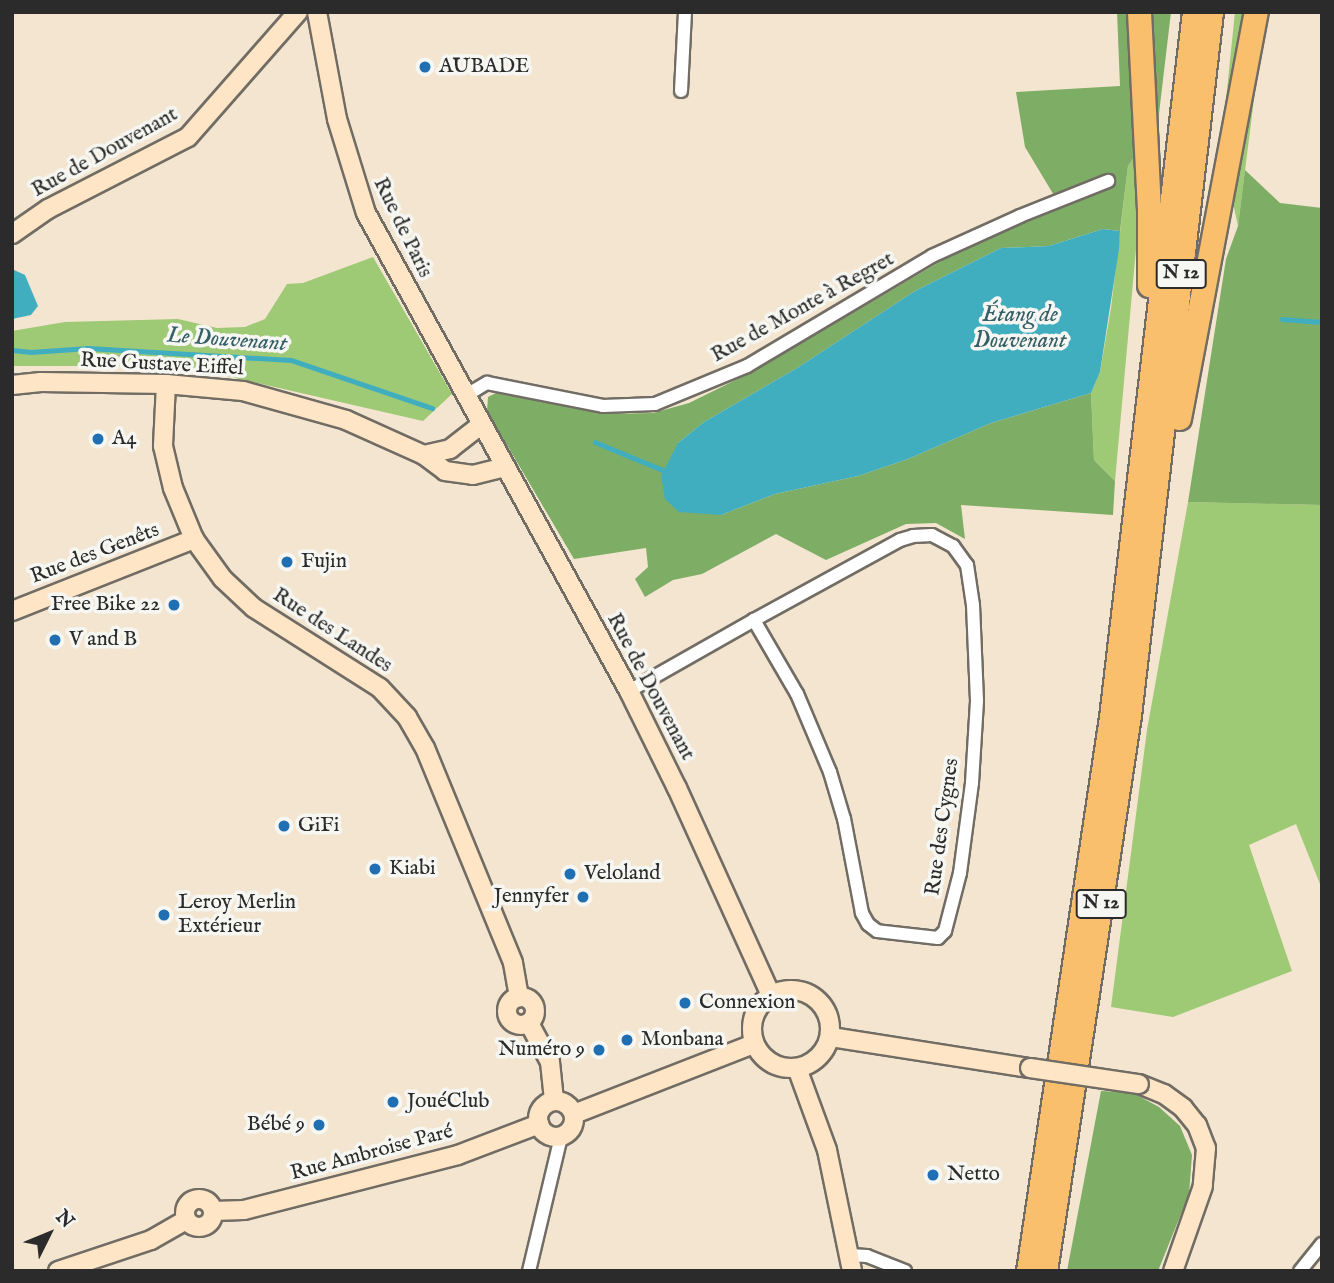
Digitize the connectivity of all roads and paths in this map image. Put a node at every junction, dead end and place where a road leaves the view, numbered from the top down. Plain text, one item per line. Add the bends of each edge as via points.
1 (298, 12) edge
2 (317, 12) edge
3 (685, 12) edge
4 (1139, 12) edge
5 (1195, 12) edge
6 (1212, 12) edge
7 (1256, 12) edge
8 (681, 91) dead end
9 (1108, 181) dead end
10 (12, 234) edge
11 (1154, 356) junction
12 (166, 384) junction
13 (12, 385) edge
14 (469, 402) junction
15 (481, 425) junction
16 (424, 454) junction
17 (504, 467) junction
18 (1150, 537) junction
19 (194, 539) junction
20 (12, 611) edge
21 (754, 620) junction
22 (629, 691) junction
23 (771, 995) junction
24 (831, 1037) junction
25 (754, 1044) junction
26 (797, 1068) junction
27 (554, 1101) junction
28 (574, 1114) junction
29 (539, 1124) junction
30 (561, 1137) junction
31 (1322, 1244) edge
32 (850, 1263) edge
33 (58, 1271) edge
34 (529, 1271) edge
35 (905, 1271) edge
36 (1028, 1271) edge
37 (1045, 1271) edge
38 (1172, 1271) edge
39 (1300, 1271) edge

1 - 10 street, Rue de Douvenant via 188,137 48,209
2 - 14 street, Rue de Paris via 337,119 366,214
3 - 8 street
4 - 11 highway, N 12 via 1149,212 1147,323
5 - 11 highway, N 12
6 - 18 highway, N 12
7 - 18 highway via 1167,482
9 - 14 street, Rue de Monte à Regret via 932,256 747,366 655,404 603,406 487,383
11 - 36 highway, N 12 via 1111,718
12 - 13 street, Rue Gustave Eiffel
12 - 16 street, Rue Gustave Eiffel via 243,391 346,421
12 - 19 street, Rue des Landes via 163,446 173,488
14 - 15 street, Rue de Douvenant
15 - 16 street via 450,449
15 - 17 street, Rue de Douvenant
16 - 17 street, Rue Gustave Eiffel via 446,471 472,474
17 - 22 street, Rue de Douvenant
18 - 37 highway, N 12 via 1129,715
19 - 20 street, Rue des Genêts
19 - 27 street, Rue des Landes via 223,579 254,608 380,688 407,717 425,748 513,963 519,997 510,1001 507,1014 515,1024 529,1023 550,1062
21 - 21 street, Rue des Cygnes via 797,694 830,772 868,924 877,931 937,938 945,932 960,873 972,783 977,701 973,606 963,556 932,535 913,536
21 - 22 street, Rue des Cygnes
22 - 23 street, Rue de Douvenant
23 - 24 street via 792,990 813,997 827,1014
23 - 25 street via 752,1022
24 - 26 street via 819,1057
24 - 38 street, bridge via 1139,1084 1164,1094 1197,1125 1206,1148 1203,1186
25 - 26 street via 772,1063
25 - 28 street
26 - 32 street via 827,1150
27 - 28 street via 566,1104
27 - 29 street via 543,1107
28 - 30 street via 573,1126
29 - 30 street via 545,1133
29 - 33 street, Rue Ambroise Paré via 458,1155 244,1210 213,1211 211,1221 203,1227 193,1227 186,1220 151,1240
30 - 34 street
31 - 39 street
32 - 35 street via 867,1256

